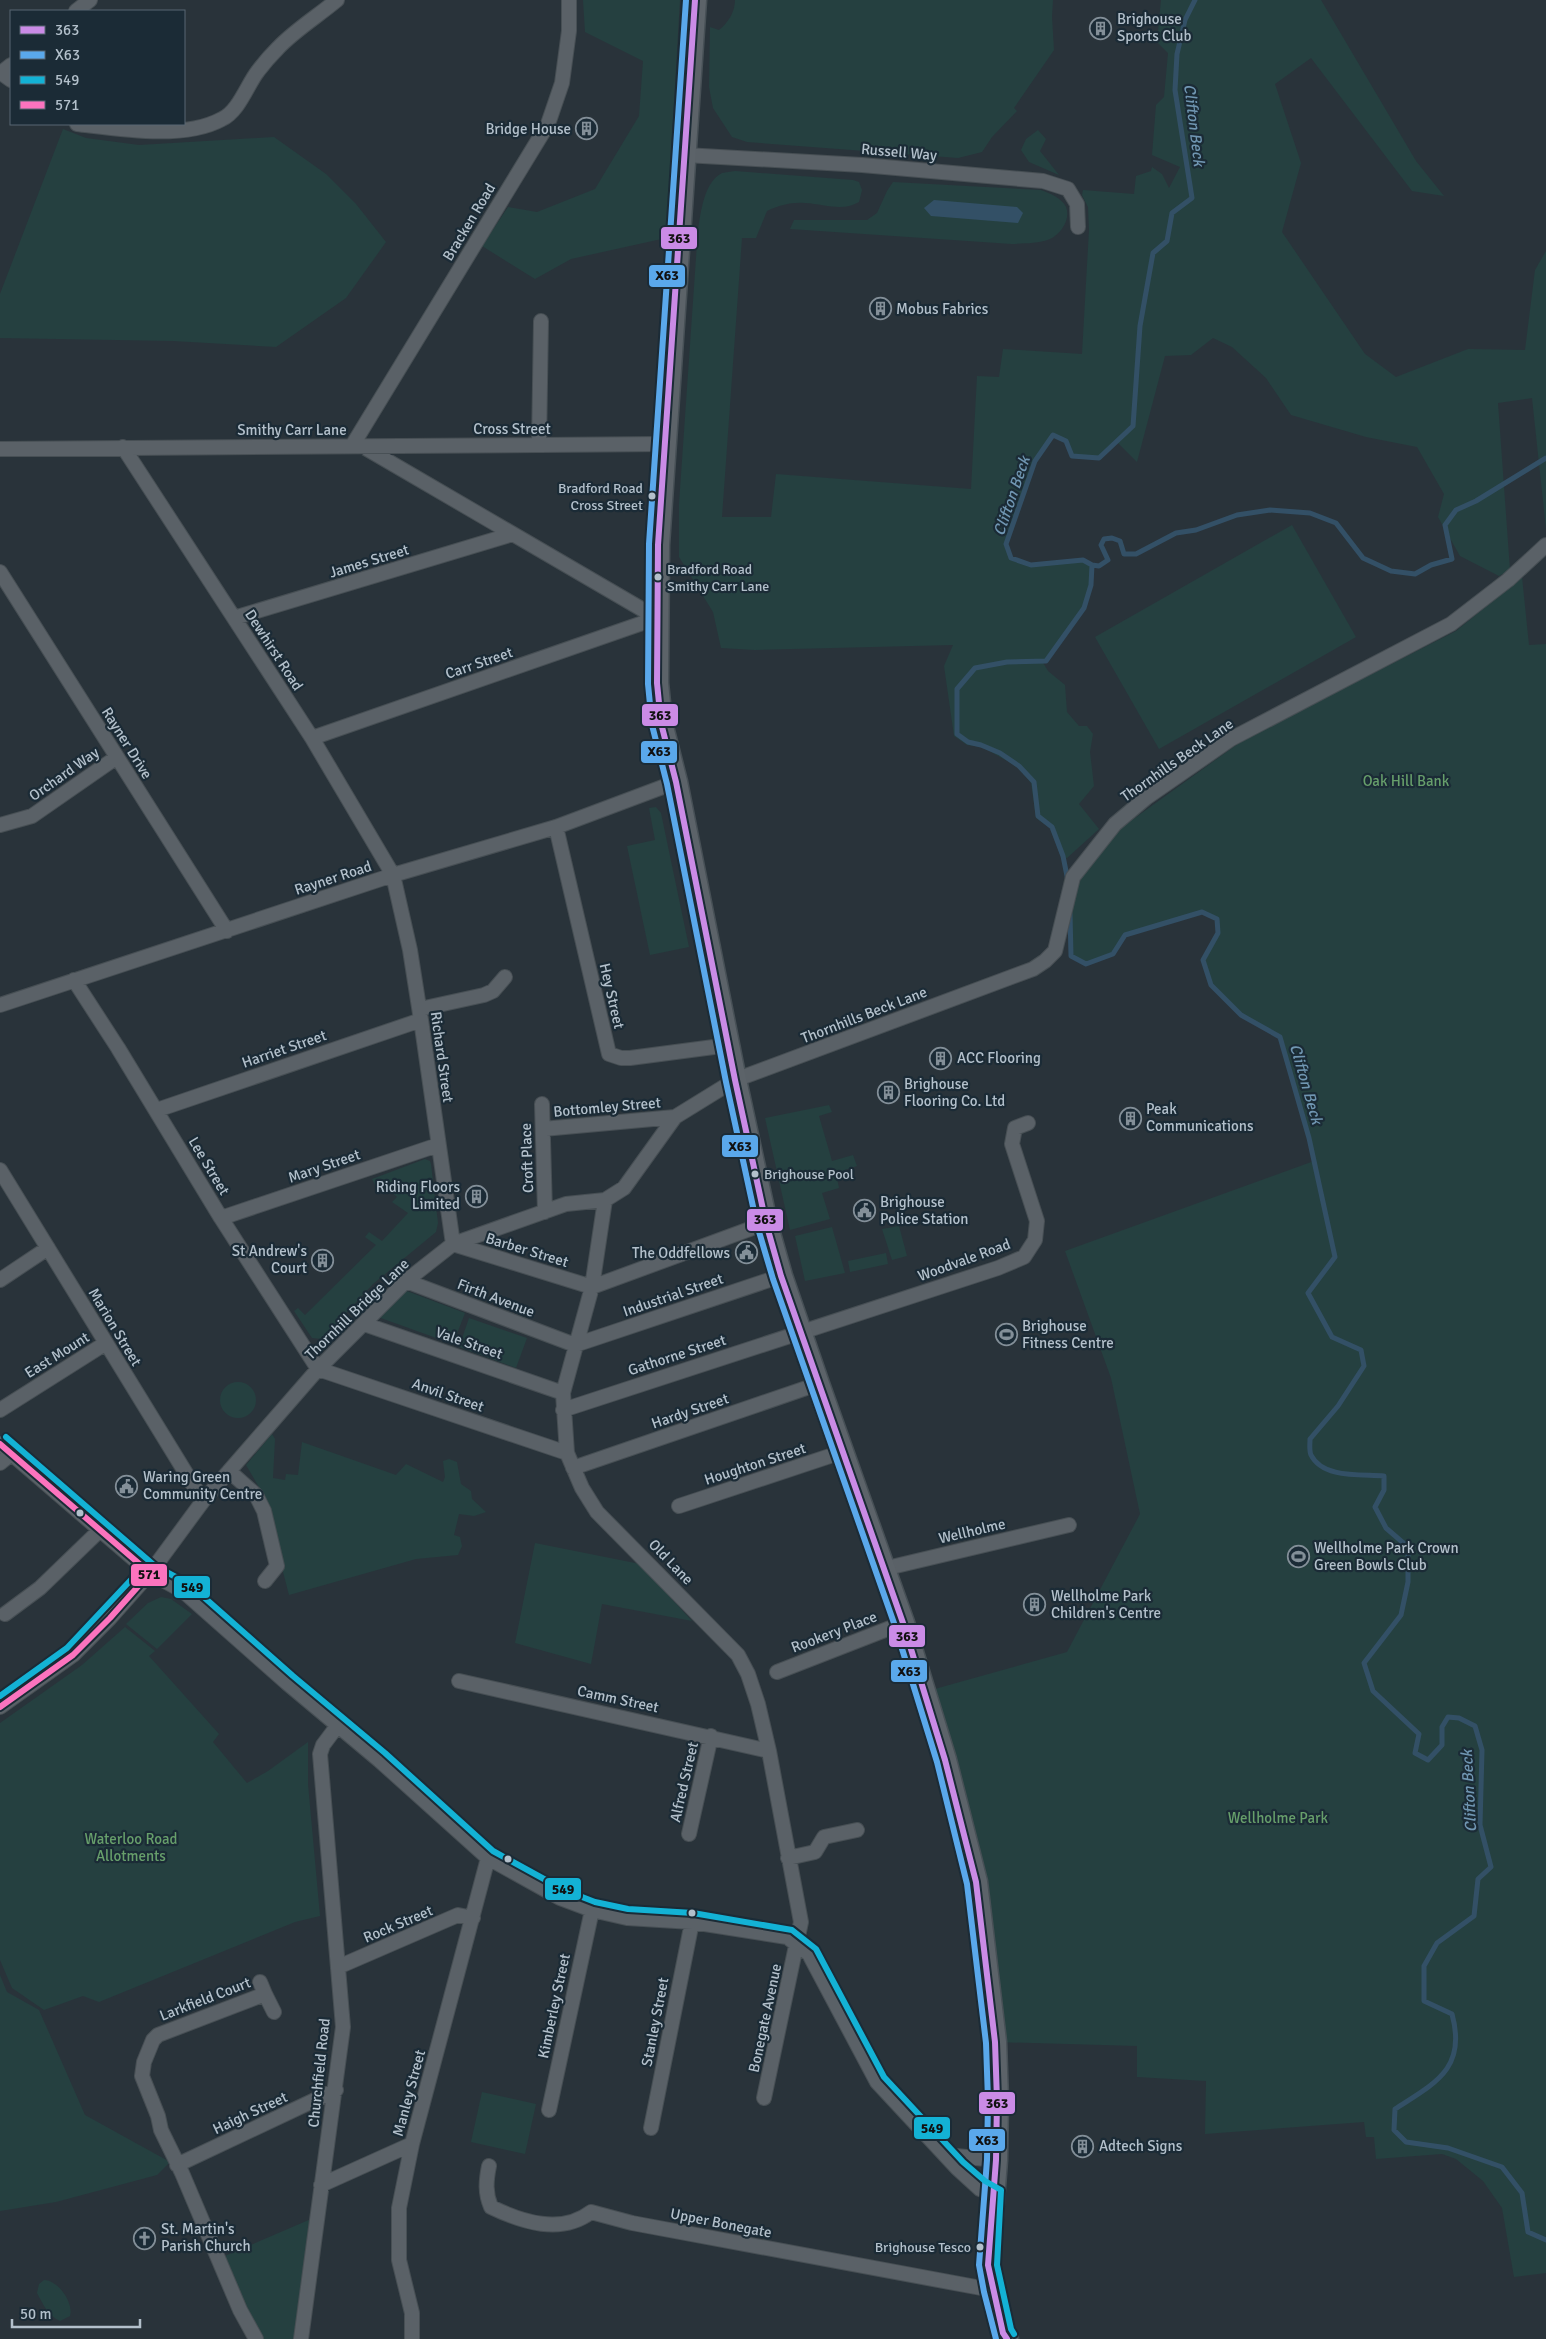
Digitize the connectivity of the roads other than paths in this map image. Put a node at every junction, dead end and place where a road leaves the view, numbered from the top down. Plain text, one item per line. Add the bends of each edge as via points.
1 (90, 0) edge
2 (337, 0) edge
3 (569, 0) edge
4 (695, 0) edge
5 (77, 10) edge
6 (86, 125) edge
7 (685, 155) junction
8 (1078, 226) dead end
9 (541, 321) dead end
10 (664, 444) junction
11 (539, 445) junction
12 (356, 446) junction
13 (123, 447) junction
14 (0, 448) edge
15 (513, 534) junction
16 (1546, 545) edge
17 (0, 572) edge
18 (234, 618) junction
19 (657, 618) junction
20 (312, 738) junction
21 (117, 756) junction
22 (676, 782) junction
23 (0, 825) edge
24 (556, 827) junction
25 (393, 876) junction
26 (227, 931) junction
27 (505, 977) dead end
28 (74, 980) junction
29 (0, 1005) edge
30 (420, 1014) junction
31 (729, 1045) junction
32 (735, 1080) junction
33 (542, 1104) dead end
34 (157, 1110) junction
35 (674, 1117) junction
36 (1028, 1123) dead end
37 (543, 1129) junction
38 (438, 1145) junction
39 (0, 1170) edge
40 (605, 1200) junction
41 (545, 1212) junction
42 (221, 1218) junction
43 (766, 1222) junction
44 (453, 1244) junction
45 (48, 1248) junction
46 (781, 1276) junction
47 (0, 1280) edge
48 (406, 1281) junction
49 (592, 1286) junction
50 (364, 1324) junction
51 (801, 1332) junction
52 (106, 1343) junction
53 (575, 1345) junction
54 (318, 1369) junction
55 (818, 1384) junction
56 (563, 1393) junction
57 (0, 1410) edge
58 (564, 1410) junction
59 (0, 1444) edge
60 (842, 1452) junction
61 (567, 1453) junction
62 (6, 1459) edge
63 (573, 1468) junction
64 (229, 1471) junction
65 (203, 1501) junction
66 (679, 1506) dead end
67 (1069, 1525) dead end
68 (99, 1531) junction
69 (883, 1569) junction
70 (150, 1573) junction
71 (264, 1581) dead end
72 (5, 1614) dead end
73 (903, 1623) junction
74 (777, 1672) dead end
75 (459, 1681) dead end
76 (0, 1707) edge
77 (338, 1725) junction
78 (711, 1736) junction
79 (769, 1751) junction
80 (858, 1830) dead end
81 (689, 1834) dead end
82 (488, 1858) junction
83 (788, 1858) junction
84 (592, 1910) junction
85 (473, 1918) junction
86 (692, 1922) junction
87 (798, 1945) junction
88 (338, 1967) junction
89 (274, 2012) dead end
90 (336, 2090) junction
91 (764, 2098) dead end
92 (549, 2110) dead end
93 (651, 2128) dead end
94 (412, 2144) junction
95 (946, 2154) junction
96 (996, 2160) junction
97 (178, 2165) junction
98 (489, 2166) dead end
99 (321, 2185) junction
100 (994, 2194) junction
101 (992, 2290) junction
102 (1002, 2337) edge
103 (256, 2339) edge
104 (301, 2339) edge
105 (412, 2339) edge

1 - 5 street
2 - 6 street via 279,47 224,119 202,128 168,130
3 - 12 street, Bracken Road via 569,31 562,83 548,124
4 - 7 main road
7 - 8 street, Russell Way via 862,165 1043,181 1068,189 1077,204
7 - 10 main road
9 - 11 street
10 - 11 street, Cross Street
10 - 19 main road
11 - 12 street, Cross Street
12 - 13 street, Smithy Carr Lane
12 - 15 street, Smithy Carr Lane
13 - 14 street, Smithy Carr Lane
13 - 18 street, Dewhirst Road
15 - 18 street, James Street
15 - 19 street, Smithy Carr Lane
16 - 32 street, Thornhills Beck Lane via 1508,580 1450,624 1231,739 1146,798 1107,833 1073,877 1055,951 1033,969
17 - 21 street, Rayner Drive
18 - 20 street, Dewhirst Road
19 - 20 street, Carr Street
19 - 22 main road via 661,723
20 - 25 street, Dewhirst Road
21 - 23 street, Orchard Way via 32,816
21 - 26 street, Rayner Drive
22 - 24 street, Rayner Road
22 - 31 main road
24 - 25 street, Rayner Road
24 - 31 street, Hey Street via 609,1054 630,1058
25 - 26 street, Rayner Road
25 - 30 street, Richard Street
26 - 28 street, Rayner Road
27 - 30 street, Harriet Street via 484,996
28 - 29 street, Rayner Road
28 - 34 street, Lee Street
30 - 34 street, Harriet Street
30 - 38 street, Richard Street
31 - 32 main road
32 - 35 street, Thornhill Bridge Lane
32 - 43 main road
33 - 37 street, Croft Place
34 - 42 street, Lee Street
35 - 37 street, Bottomley Street
35 - 40 street, Thornhill Bridge Lane via 624,1188
36 - 51 street, Woodvale Road via 1015,1128 1012,1144 1037,1220 1035,1240 1024,1256 998,1268
37 - 41 street, Croft Place
38 - 42 street, Mary Street
38 - 44 street, Richard Street
39 - 45 street, Marion Street
40 - 41 street, Thornhill Bridge Lane via 566,1204
40 - 49 street, Old Lane
41 - 44 street, Thornhill Bridge Lane
42 - 54 street, Lee Street
43 - 46 main road
43 - 49 street
44 - 48 street, Thornhill Bridge Lane
44 - 49 street, Barber Street
45 - 47 street
45 - 52 street, Marion Street
46 - 51 main road
46 - 53 street, Industrial Street
48 - 50 street, Thornhill Bridge Lane
48 - 53 street, Firth Avenue
49 - 53 street, Old Lane
50 - 54 street, Thornhill Bridge Lane
50 - 56 street, Vale Street
51 - 55 main road
51 - 58 street, Gathorne Street
52 - 57 street, East Mount
52 - 65 street, Marion Street
53 - 56 street, Old Lane
54 - 61 street, Anvil Street
54 - 64 street, Thornhill Bridge Lane
55 - 60 main road
55 - 63 street, Hardy Street
56 - 58 street, Old Lane
58 - 61 street, Old Lane
59 - 62 street
60 - 66 street, Houghton Street
60 - 69 main road
61 - 63 street, Old Lane
62 - 68 street
63 - 79 street, Old Lane via 597,1512 738,1655 758,1704
64 - 65 street, Thornhill Bridge Lane
64 - 71 street via 256,1495 264,1511 277,1566
65 - 70 street, Thornhill Bridge Lane
67 - 69 street, Wellholme
68 - 70 street
68 - 72 street via 40,1588
69 - 73 main road
70 - 76 street, Thornhill Bridge Lane via 73,1655
70 - 77 street via 182,1591
73 - 74 street, Rookery Place
73 - 96 main road via 945,1760 976,1882 995,2042
75 - 78 street, Camm Street
77 - 82 street
77 - 88 street, Churchfield Road via 320,1754
78 - 79 street, Camm Street
78 - 81 street, Alfred Street
79 - 83 street, Old Lane
80 - 83 street via 824,1837 815,1852
82 - 84 street via 560,1898
82 - 85 street, Manley Street
83 - 87 street, Old Lane via 801,1922
84 - 86 street via 628,1918
84 - 92 street, Kimberley Street
85 - 88 street, Rock Street via 458,1915
85 - 94 street, Manley Street
86 - 87 street via 787,1937
86 - 93 street, Stanley Street
87 - 91 street, Bonegate Avenue
87 - 95 street via 809,1954 877,2082
88 - 90 street, Churchfield Road via 343,2027
89 - 97 street, Larkfield Court via 263,1988 158,2034 153,2040 142,2076 158,2116 160,2130
90 - 97 street, Haigh Street
90 - 99 street, Churchfield Road
94 - 99 street
94 - 105 street, Manley Street via 399,2208 399,2260 412,2313
95 - 96 street
95 - 100 street via 980,2189
96 - 100 main road
97 - 103 street via 240,2310
98 - 101 street, Upper Bonegate via 486,2181 491,2207 516,2219 562,2226 591,2212 632,2223
99 - 104 street, Churchfield Road
100 - 101 main road via 988,2265
101 - 102 main road

